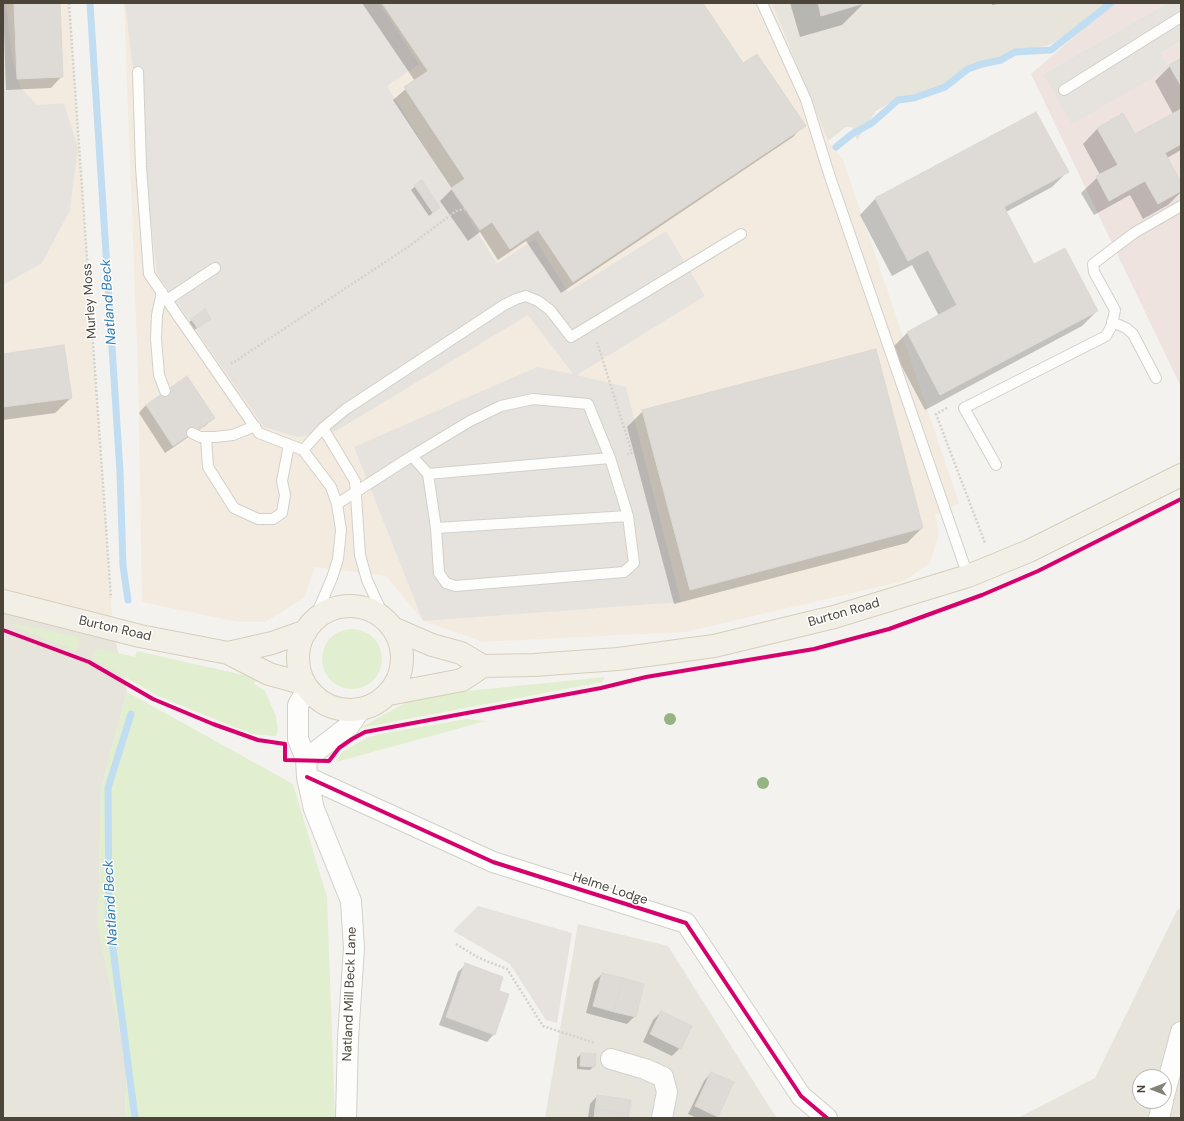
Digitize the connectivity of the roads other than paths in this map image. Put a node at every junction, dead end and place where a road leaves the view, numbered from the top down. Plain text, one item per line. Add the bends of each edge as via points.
1 (762, 3) edge
2 (1181, 17) edge
3 (138, 72) dead end
4 (1064, 90) dead end
5 (1181, 206) edge
6 (741, 234) dead end
7 (215, 268) dead end
8 (164, 296) junction
9 (1112, 322) junction
10 (1156, 378) dead end
11 (165, 392) dead end
12 (255, 426) junction
13 (323, 428) junction
14 (192, 433) dead end
15 (206, 437) junction
16 (289, 445) junction
17 (303, 450) junction
18 (412, 456) junction
19 (610, 458) junction
20 (996, 465) dead end
21 (428, 474) junction
22 (1181, 475) edge
23 (357, 492) junction
24 (337, 504) junction
25 (628, 516) junction
26 (436, 528) junction
27 (968, 576) junction
28 (3, 601) edge
29 (389, 623) junction
30 (310, 625) junction
31 (228, 653) junction
32 (483, 666) junction
33 (306, 686) junction
34 (389, 694) junction
35 (360, 710) junction
36 (307, 768) junction
37 (1181, 1032) edge
38 (611, 1059) road end
39 (1171, 1069) edge
40 (346, 1118) edge
41 (662, 1118) edge
42 (827, 1118) edge

1 - 27 lane via 806,100 830,177
2 - 4 lane
3 - 8 lane via 141,167 149,274
5 - 9 lane via 1134,233 1093,264 1094,272 1115,310
6 - 13 lane via 571,337 550,310 538,301 526,296 504,305
7 - 8 lane
8 - 11 lane via 157,315 156,339 159,375
8 - 12 lane
9 - 10 lane via 1133,334
9 - 20 lane via 1106,336 964,408
12 - 15 lane via 233,434
12 - 16 lane via 259,433
13 - 17 lane
13 - 23 lane via 355,481
14 - 15 lane
15 - 16 lane via 208,467 234,508 258,519 273,518 282,513 285,495 282,481
16 - 17 lane
17 - 24 lane via 332,487
18 - 19 lane via 470,421 501,406 533,399 588,404
18 - 21 lane
18 - 23 lane
19 - 21 lane
19 - 25 lane
21 - 26 lane
22 - 27 main road, Burton Road via 1029,551
23 - 24 lane
23 - 29 lane via 360,555 367,580
24 - 30 lane via 341,530 338,559
25 - 26 lane
25 - 26 lane via 634,564 624,572 455,586 446,583 440,573
27 - 32 main road, Burton Road via 834,617 714,646 618,659
28 - 31 main road, Burton Road via 140,636
29 - 30 main road via 371,609 341,606 327,611
29 - 32 main road via 432,645 461,653
29 - 34 main road via 402,645 403,663 399,679
30 - 31 main road, Burton Road via 272,643
30 - 33 main road via 300,643 298,657
31 - 33 main road, Burton Road via 269,674
32 - 34 main road via 462,680
33 - 35 main road via 318,699 331,707 345,711
33 - 36 street, Natland Mill Beck Lane via 298,705 298,738
34 - 35 main road via 376,704
35 - 36 street via 349,726
36 - 40 street, Natland Mill Beck Lane via 314,809 351,901 354,948
36 - 42 street, Helme Lodge via 493,862 686,923 801,1096
37 - 39 street
38 - 41 street via 663,1077 667,1092

